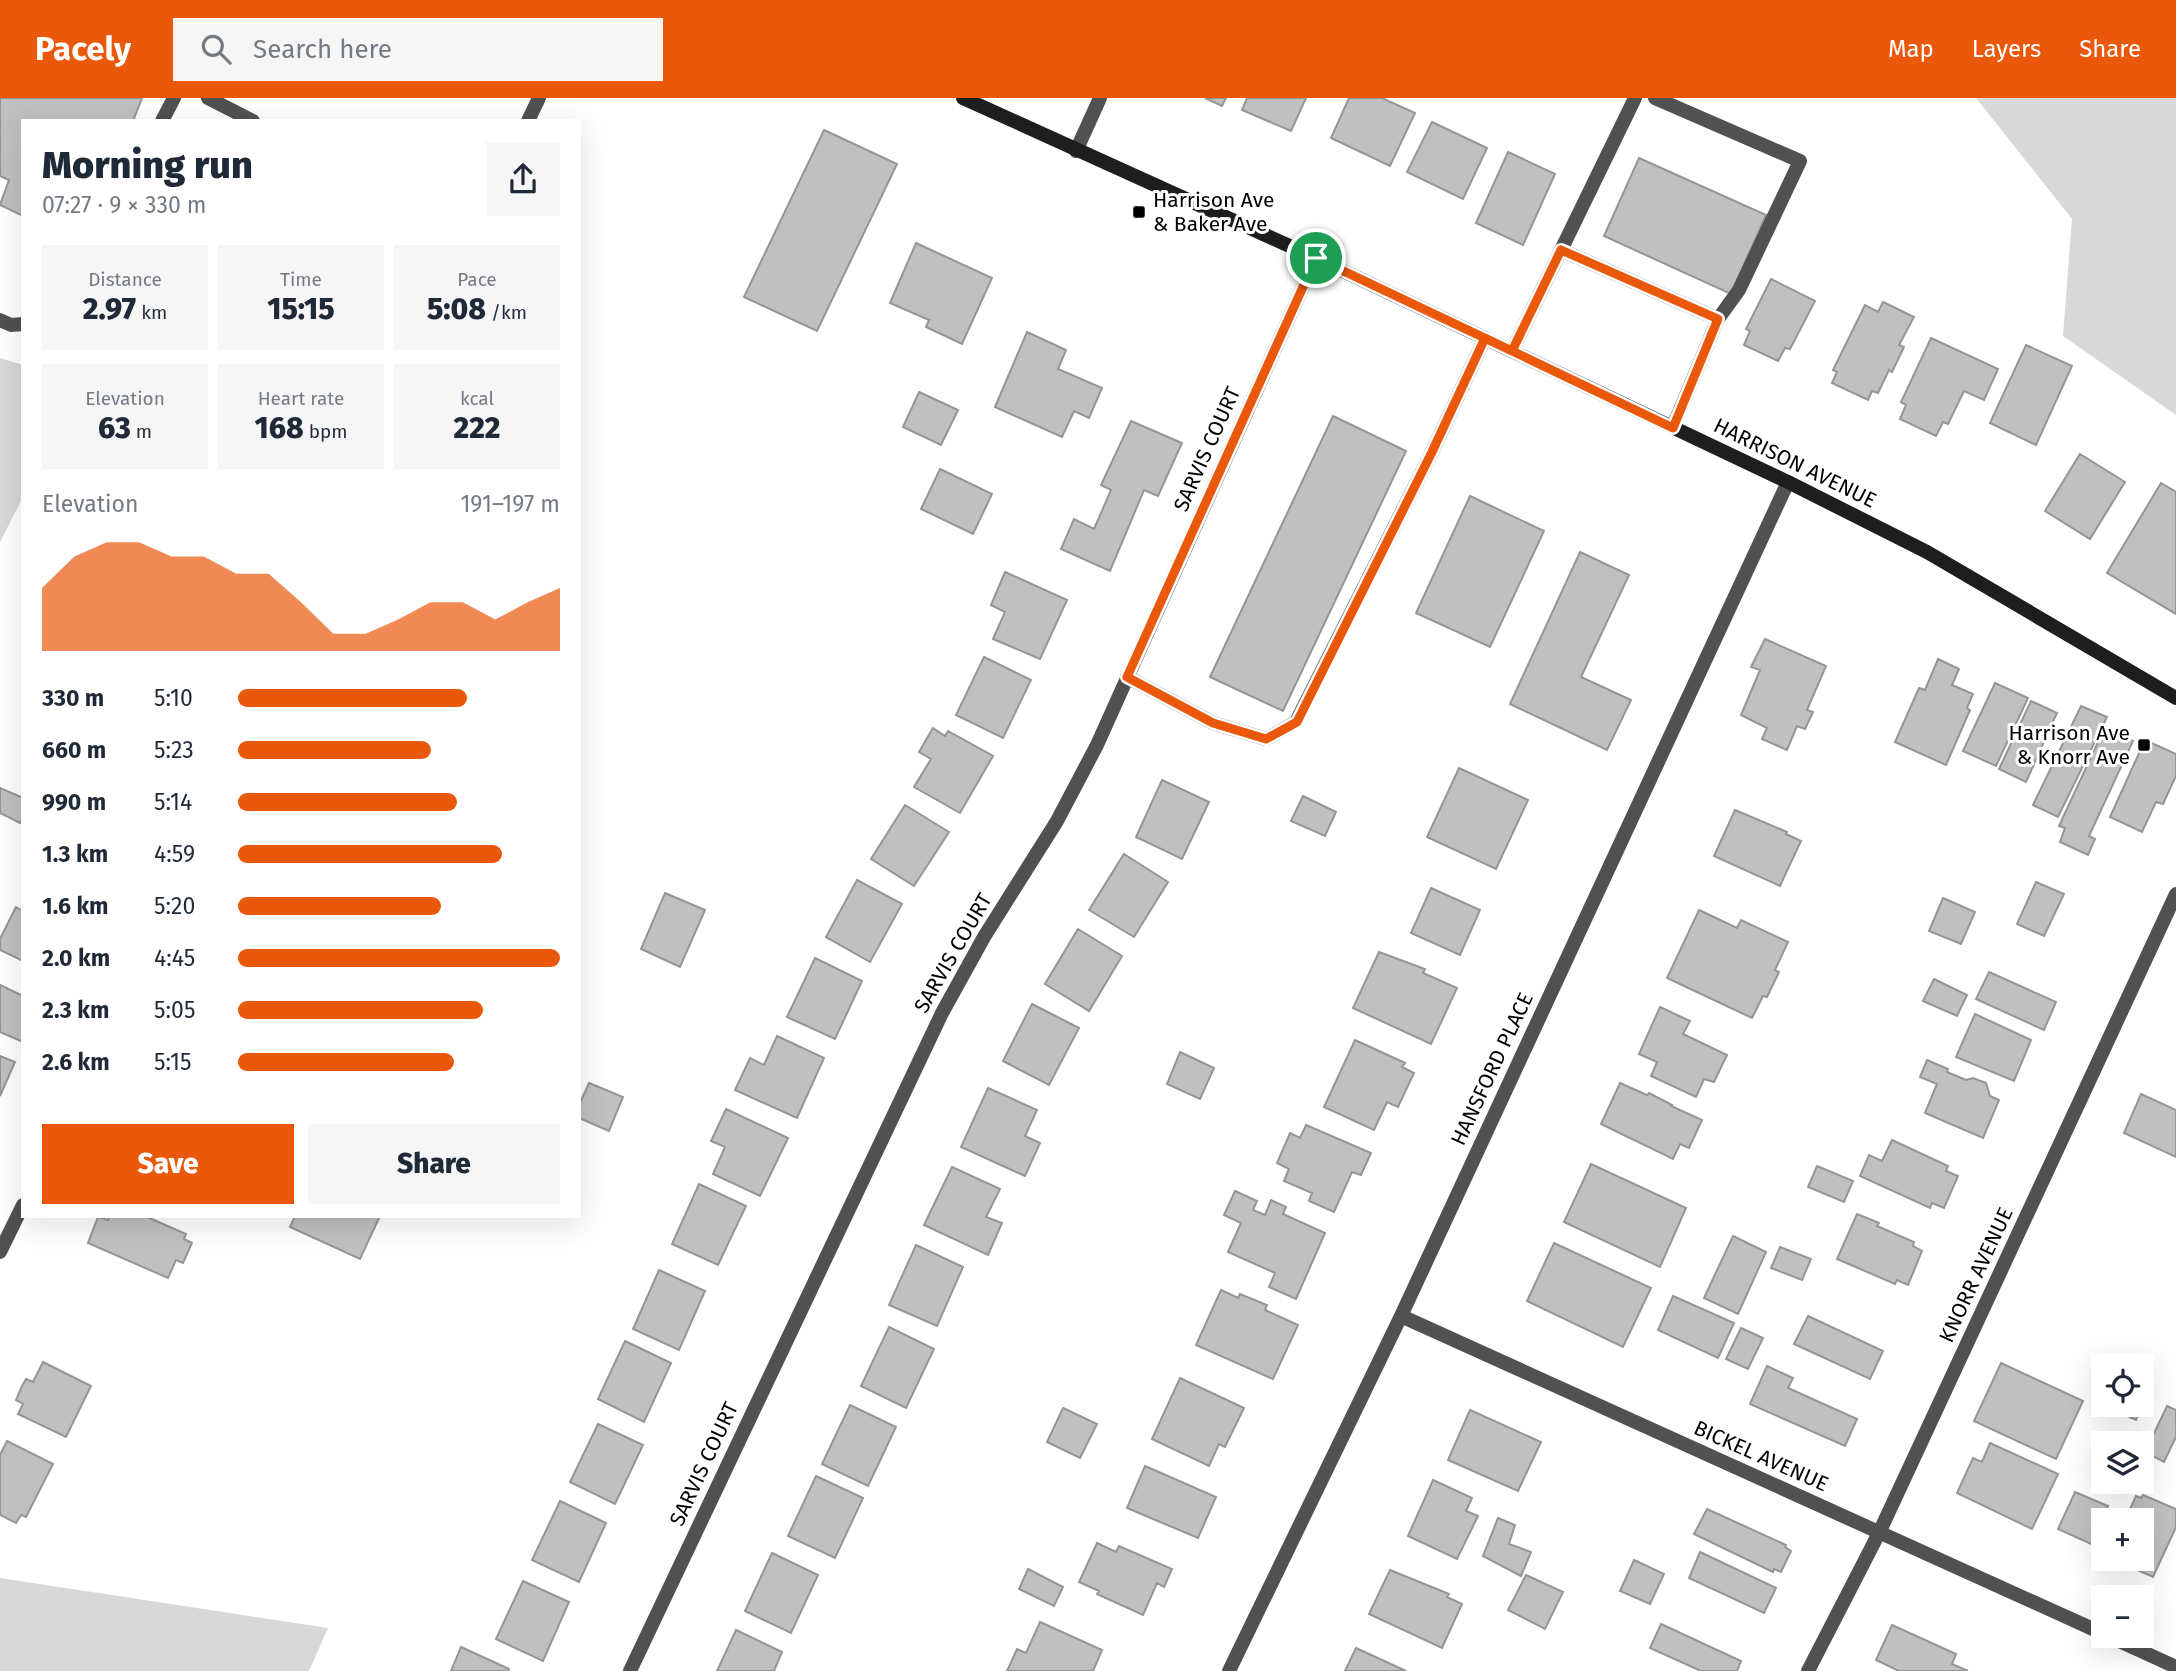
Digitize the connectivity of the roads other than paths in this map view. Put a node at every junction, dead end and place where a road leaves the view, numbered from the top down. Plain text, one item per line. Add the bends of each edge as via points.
1 (174, 98) edge
2 (208, 98) edge
3 (539, 98) edge
4 (963, 98) edge
5 (1100, 98) edge
6 (1635, 98) edge
7 (1655, 98) edge
8 (163, 119) edge
9 (249, 119) edge
10 (529, 119) edge
11 (1076, 151) junction
12 (1561, 250) junction
13 (1316, 258) junction
14 (1718, 319) junction
15 (0, 320) edge
16 (21, 324) edge
17 (1485, 338) junction
18 (1512, 351) junction
19 (1673, 428) junction
20 (1788, 482) junction
21 (1127, 677) junction
22 (2176, 698) edge
23 (2176, 894) edge
24 (21, 1209) edge
25 (0, 1252) edge
26 (1401, 1317) junction
27 (1879, 1533) junction
28 (2091, 1628) edge
29 (2134, 1648) edge
30 (2176, 1667) edge
31 (629, 1671) edge
32 (1229, 1671) edge
33 (1808, 1671) edge

1 - 8 street
2 - 9 street
3 - 10 street
4 - 11 main road, HARRISON AVENUE
5 - 11 street
6 - 12 street
7 - 14 street via 1800,161 1739,290
11 - 13 main road, HARRISON AVENUE
12 - 14 street
12 - 18 street
13 - 17 main road, HARRISON AVENUE
13 - 21 street, SARVIS COURT
14 - 19 street
15 - 16 street
17 - 18 main road, HARRISON AVENUE
17 - 21 street via 1297,722 1266,739 1213,723
18 - 19 main road, HARRISON AVENUE
19 - 20 main road, HARRISON AVENUE
20 - 22 main road, HARRISON AVENUE via 1927,552
20 - 26 street, HANSFORD PLACE
21 - 31 street, SARVIS COURT via 1057,821 942,1013
23 - 27 street, KNORR AVENUE
24 - 25 street
26 - 27 street, BICKEL AVENUE
26 - 32 street, HANSFORD PLACE
27 - 28 street, BICKEL AVENUE
27 - 33 street, KNORR AVENUE
29 - 30 street, BICKEL AVENUE

